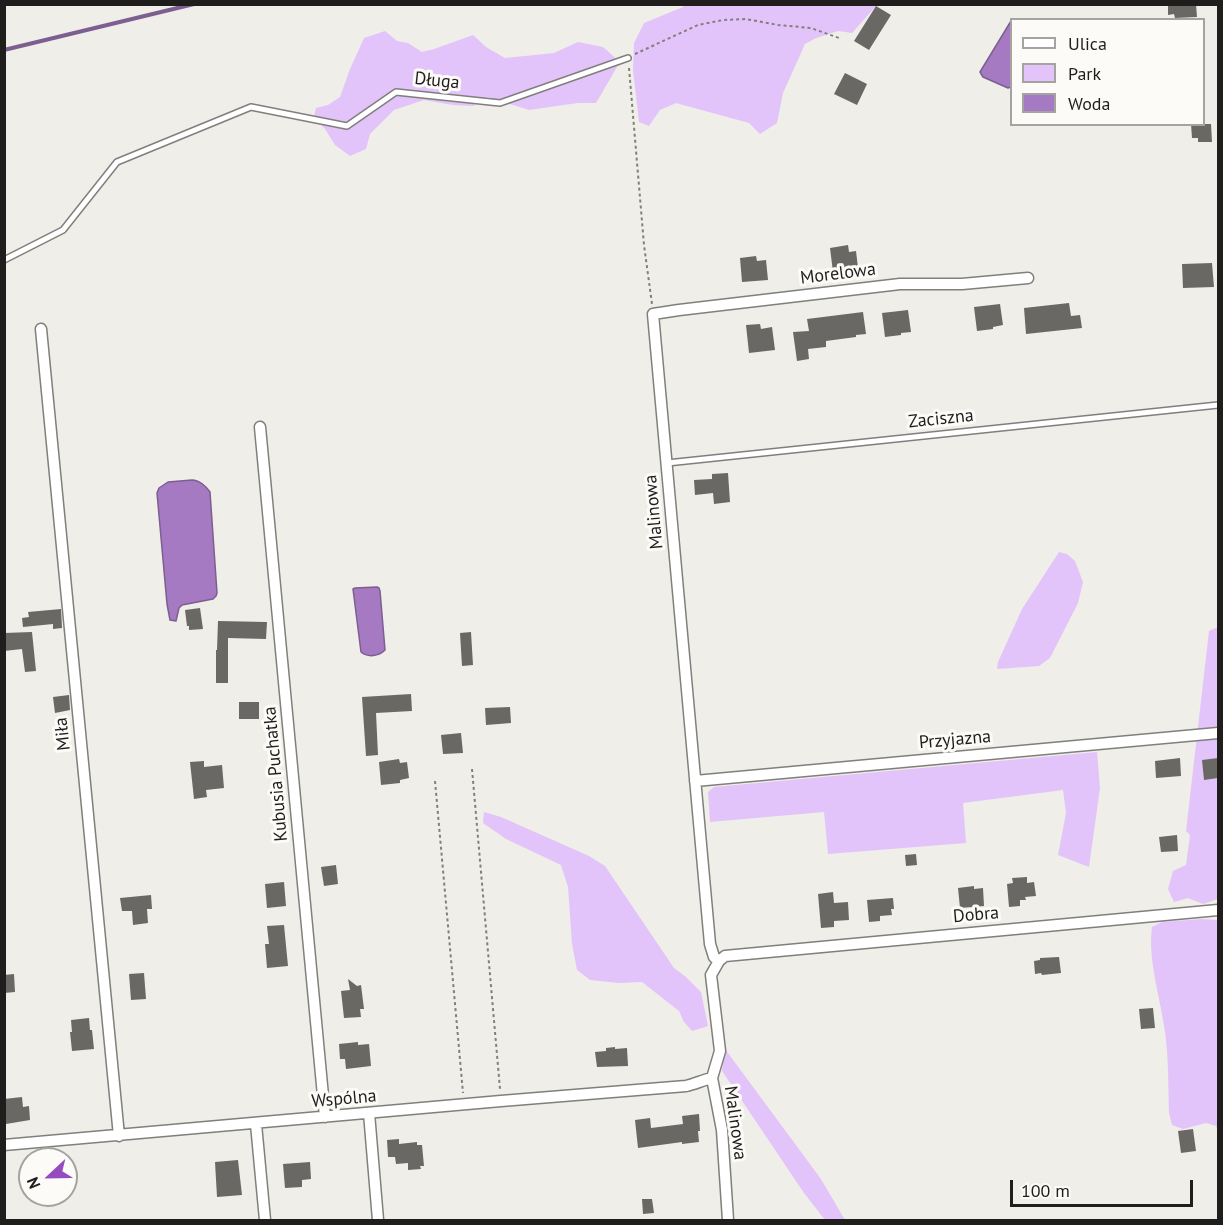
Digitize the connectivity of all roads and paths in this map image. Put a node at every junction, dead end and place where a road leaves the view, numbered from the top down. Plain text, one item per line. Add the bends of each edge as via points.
1 (838, 38) dead end
2 (628, 58) junction
3 (4, 260) edge
4 (1028, 278) dead end
5 (653, 314) junction
6 (40, 329) dead end
7 (1218, 405) edge
8 (260, 427) dead end
9 (667, 463) junction
10 (1218, 733) edge
11 (472, 769) dead end
12 (435, 781) dead end
13 (695, 781) junction
14 (1218, 910) edge
15 (718, 961) junction
16 (712, 1078) junction
17 (501, 1101) junction
18 (464, 1105) junction
19 (369, 1113) junction
20 (326, 1117) junction
21 (256, 1124) junction
22 (119, 1136) junction
23 (4, 1145) edge
24 (265, 1221) edge
25 (378, 1221) edge
26 (728, 1221) edge

1 - 2 path via 811,28 747,19 723,20 698,25
2 - 3 lane, Długa via 500,104 396,92 346,126 251,107 117,162 63,230
2 - 5 path
4 - 5 street, Morelowa via 900,284
5 - 9 street, Malinowa
6 - 22 street, Miła
7 - 9 lane, Zaciszna
8 - 20 street, Kubusia Puchatka
9 - 13 street, Malinowa
10 - 13 street, Przyjazna
11 - 17 path
12 - 18 path
13 - 15 street, Malinowa via 710,944
14 - 15 street, Dobra via 738,953
15 - 16 street, Malinowa via 711,975 720,1051
16 - 17 street, Wspólna via 686,1086
16 - 26 street, Malinowa via 722,1130
17 - 18 street, Wspólna
18 - 19 street, Wspólna
19 - 20 street, Wspólna
19 - 25 street
20 - 21 street, Wspólna
21 - 22 street, Wspólna
21 - 24 street
22 - 23 street, Wspólna

